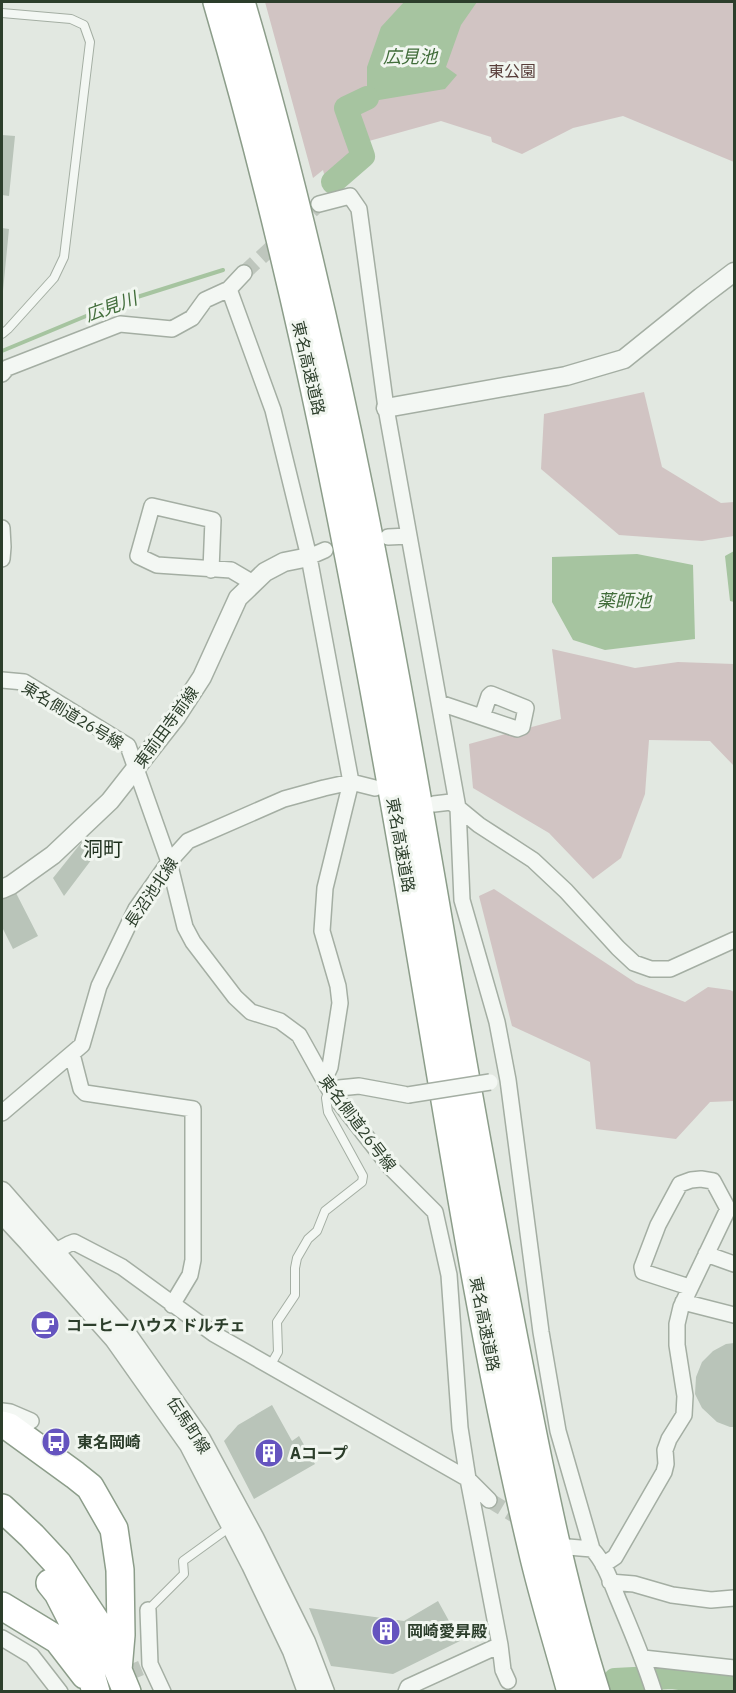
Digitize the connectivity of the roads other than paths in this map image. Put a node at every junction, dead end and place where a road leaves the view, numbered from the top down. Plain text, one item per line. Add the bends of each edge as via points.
1 (217, 2) edge
2 (241, 2) edge
3 (2, 14) edge
4 (319, 204) tunnel mouth
5 (735, 272) edge
6 (244, 273) tunnel mouth
7 (229, 289) junction
8 (2, 334) edge
9 (2, 374) edge
10 (386, 408) junction
11 (2, 528) edge
12 (409, 536) junction
13 (387, 537) dead end
14 (317, 554) junction
15 (2, 559) edge
16 (211, 570) junction
17 (253, 584) junction
18 (2, 680) edge
19 (440, 703) junction
20 (482, 717) dead end
21 (136, 768) junction
22 (351, 782) junction
23 (375, 788) dead end
24 (434, 804) dead end
25 (458, 808) junction
26 (169, 862) junction
27 (2, 888) edge
28 (735, 940) edge
29 (72, 1054) junction
30 (508, 1080) junction
31 (327, 1085) junction
32 (2, 1113) edge
33 (2, 1191) edge
34 (731, 1209) edge
35 (2, 1214) edge
36 (706, 1254) junction
37 (50, 1256) junction
38 (735, 1264) edge
39 (686, 1294) junction
40 (172, 1305) junction
41 (735, 1315) edge
42 (270, 1366) junction
43 (2, 1411) edge
44 (31, 1421) dead end
45 (2, 1425) edge
46 (468, 1479) junction
47 (489, 1500) tunnel mouth
48 (2, 1508) edge
49 (2, 1526) edge
50 (230, 1527) junction
51 (568, 1547) dead end
52 (592, 1549) junction
53 (532, 1551) junction
54 (603, 1565) junction
55 (610, 1582) junction
56 (735, 1598) edge
57 (2, 1606) edge
58 (148, 1610) joint
59 (2, 1638) edge
60 (500, 1645) junction
61 (644, 1661) junction
62 (735, 1668) edge
63 (134, 1673) edge
64 (508, 1681) dead end
65 (653, 1689) edge
66 (95, 1690) edge
67 (60, 1692) edge
68 (163, 1692) edge
69 (307, 1692) edge
70 (325, 1692) edge
71 (406, 1692) edge
72 (558, 1692) edge
73 (571, 1692) edge
74 (596, 1692) edge

1 - 53 highway, 東名高速道路 via 318,405 368,657 497,1387
2 - 74 highway, 東名高速道路 via 265,82 342,401 393,665 496,1252 560,1561
3 - 8 lane via 71,19 84,26 90,42 64,257 54,278
4 - 10 street via 350,196 359,209
5 - 10 street via 624,359 566,376
6 - 7 street
7 - 9 street via 205,300 192,318 172,328 120,324 7,368
7 - 14 street via 273,410
10 - 12 street
11 - 15 street
12 - 13 street
12 - 19 street
14 - 17 street, 東前田寺前線 via 284,562
14 - 22 street
16 - 16 street via 213,520 152,506 138,556 157,565
16 - 17 street via 231,570
17 - 21 street, 東前田寺前線 via 238,598 202,677
18 - 21 street, 東名側道26号線 via 24,682 128,746
19 - 20 street
19 - 25 street
21 - 26 street, 東名側道26号線
21 - 27 street, 東前田寺前線 via 110,801 53,855
22 - 23 street
22 - 26 street, 長沼池北線 via 284,799 188,841
22 - 31 street via 325,888 322,931 340,1003
24 - 25 street via 451,802
25 - 28 street via 533,860 634,963 651,969 670,969
25 - 30 street via 462,900 497,1022
26 - 29 street, 長沼池北線 via 136,909 99,986 82,1045
26 - 31 street, 東名側道26号線 via 185,927 193,942 251,1012 280,1021 299,1035
29 - 32 street, 長沼池北線
29 - 40 street via 85,1093 193,1109 193,1260 190,1275
30 - 31 street, bridge via 408,1095
30 - 52 street via 558,1431
31 - 42 lane via 328,1112 363,1176 362,1182 325,1211 317,1232 297,1258 295,1295 277,1322 278,1352
31 - 46 street, 東名側道26号線 via 390,1167 435,1212 449,1275 460,1428
33 - 37 street, 伝馬町線
34 - 36 street
34 - 39 street via 712,1181 691,1180 680,1184 658,1225 643,1272
35 - 37 street, 伝馬町線
36 - 38 street
36 - 39 street
37 - 40 street via 74,1242 122,1267
37 - 50 street, 伝馬町線 via 189,1445
37 - 70 street, 伝馬町線 via 128,1334 201,1439 306,1642
39 - 41 street
39 - 54 street via 677,1324 684,1415 669,1438 664,1472 615,1557
40 - 42 street
42 - 46 street
43 - 44 street
45 - 63 highway via 90,1487 114,1529 120,1570 121,1635
46 - 47 street
46 - 60 street, 東名側道26号線
48 - 63 highway via 58,1564
49 - 66 highway via 19,1541 58,1593 80,1636
50 - 58 lane via 183,1561 184,1574
50 - 69 street, 伝馬町線 via 292,1651
51 - 52 street
52 - 54 street
53 - 72 highway
53 - 73 highway, 東名高速道路
54 - 55 street
55 - 56 street via 711,1600
55 - 61 street
57 - 66 highway via 58,1640
58 - 63 street
59 - 67 street via 32,1656
60 - 64 street, 東名側道26号線
60 - 71 street via 408,1687
61 - 62 street
61 - 65 street
63 - 68 street

